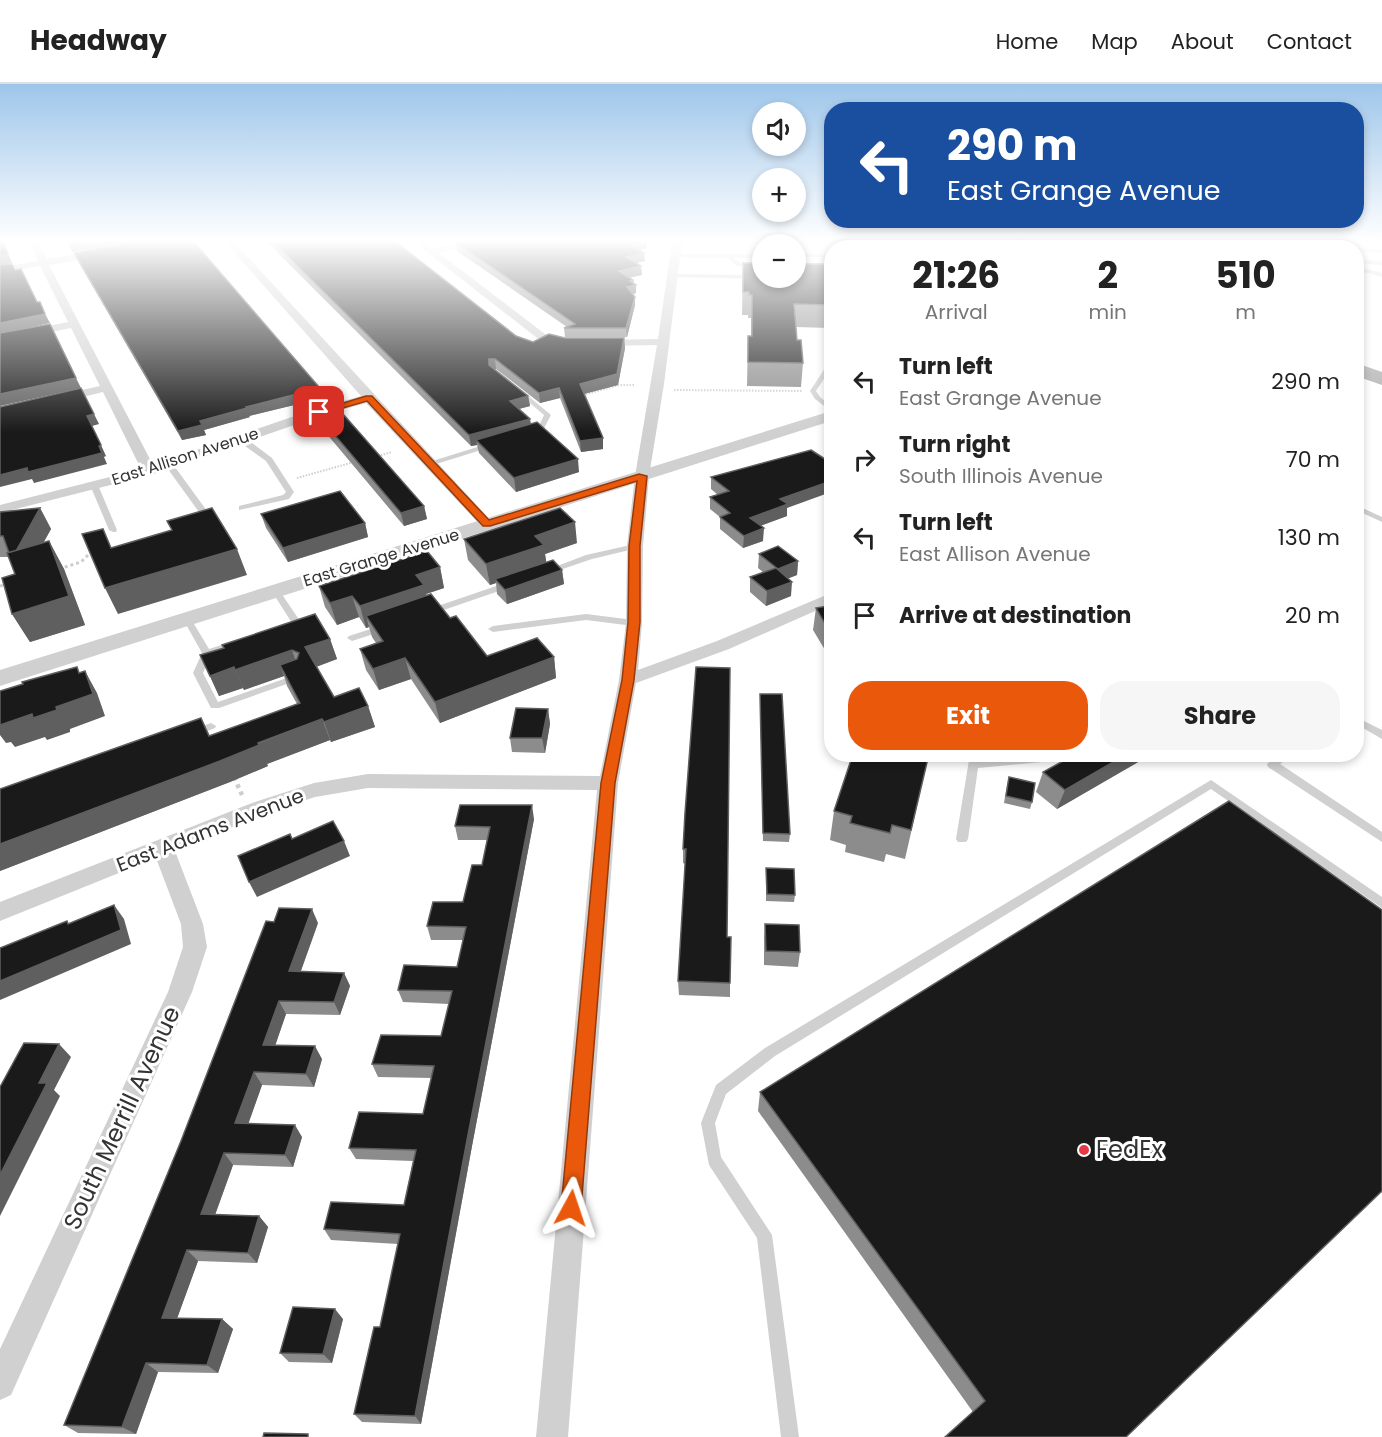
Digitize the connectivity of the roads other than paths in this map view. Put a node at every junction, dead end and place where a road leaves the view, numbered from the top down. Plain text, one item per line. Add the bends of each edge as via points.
1 (65, 305) edge
2 (286, 305) edge
3 (501, 305) edge
4 (668, 305) edge
5 (74, 324) junction
6 (0, 339) edge
7 (662, 342) junction
8 (1364, 372) edge
9 (824, 374) edge
10 (1382, 379) edge
11 (1364, 384) edge
12 (512, 386) edge
13 (105, 388) junction
14 (1382, 390) edge
15 (369, 398) junction
16 (46, 401) edge
17 (824, 404) edge
18 (824, 418) edge
19 (519, 437) edge
20 (241, 439) junction
21 (497, 443) edge
22 (430, 463) junction
23 (169, 465) junction
24 (149, 471) junction
25 (642, 476) junction
26 (94, 485) junction
27 (242, 508) dead end
28 (0, 509) edge
29 (1364, 511) edge
30 (207, 517) edge
31 (1382, 520) edge
32 (487, 524) junction
33 (113, 530) road end
34 (635, 546) junction
35 (533, 576) edge
36 (522, 580) edge
37 (276, 590) junction
38 (824, 601) edge
39 (420, 615) edge
40 (187, 619) junction
41 (634, 622) junction
42 (397, 623) edge
43 (493, 629) dead end
44 (276, 630) edge
45 (352, 638) dead end
46 (244, 641) edge
47 (207, 653) junction
48 (300, 676) edge
49 (0, 678) edge
50 (628, 680) junction
51 (1364, 725) edge
52 (211, 726) dead end
53 (1382, 735) edge
54 (178, 738) edge
55 (974, 762) edge
56 (1275, 762) edge
57 (608, 783) junction
58 (1382, 838) edge
59 (962, 839) dead end
60 (163, 847) junction
61 (1382, 903) edge
62 (0, 912) edge
63 (0, 1384) edge
64 (552, 1437) edge
65 (790, 1437) edge

1 - 5 street
2 - 15 street
3 - 7 street via 552,340
4 - 7 street
5 - 6 street
5 - 13 street
7 - 25 street
8 - 10 main road
9 - 17 lane via 813,391
11 - 14 main road
12 - 19 lane via 549,415 540,431
13 - 16 street
13 - 24 street
15 - 20 street, East Allison Avenue
15 - 22 street
18 - 25 street, East Grange Avenue
20 - 23 street, East Allison Avenue
20 - 27 lane via 270,460 290,492
21 - 22 lane
22 - 32 street
23 - 24 street, East Allison Avenue
23 - 30 lane
24 - 26 street, East Allison Avenue
25 - 32 street, East Grange Avenue
25 - 34 street
26 - 28 street, East Allison Avenue
26 - 33 lane
29 - 31 lane
32 - 37 street, East Grange Avenue
34 - 35 lane via 590,556
34 - 41 street
36 - 39 lane
37 - 40 street, East Grange Avenue
37 - 44 lane via 297,624
38 - 50 street via 723,645
40 - 47 lane
40 - 49 street, East Grange Avenue
41 - 43 lane via 586,617
41 - 50 street
42 - 45 lane
46 - 47 lane
47 - 48 lane via 198,673 215,706
50 - 57 street
51 - 53 lane
52 - 54 lane
55 - 59 lane
56 - 58 lane via 1272,764
57 - 60 street, East Adams Avenue via 368,781 314,790
57 - 64 street
60 - 62 street, East Adams Avenue
60 - 63 street, South Merrill Avenue via 192,924 195,947 180,992
61 - 65 lane via 1211,784 770,1052 721,1090 708,1123 714,1160 764,1235

